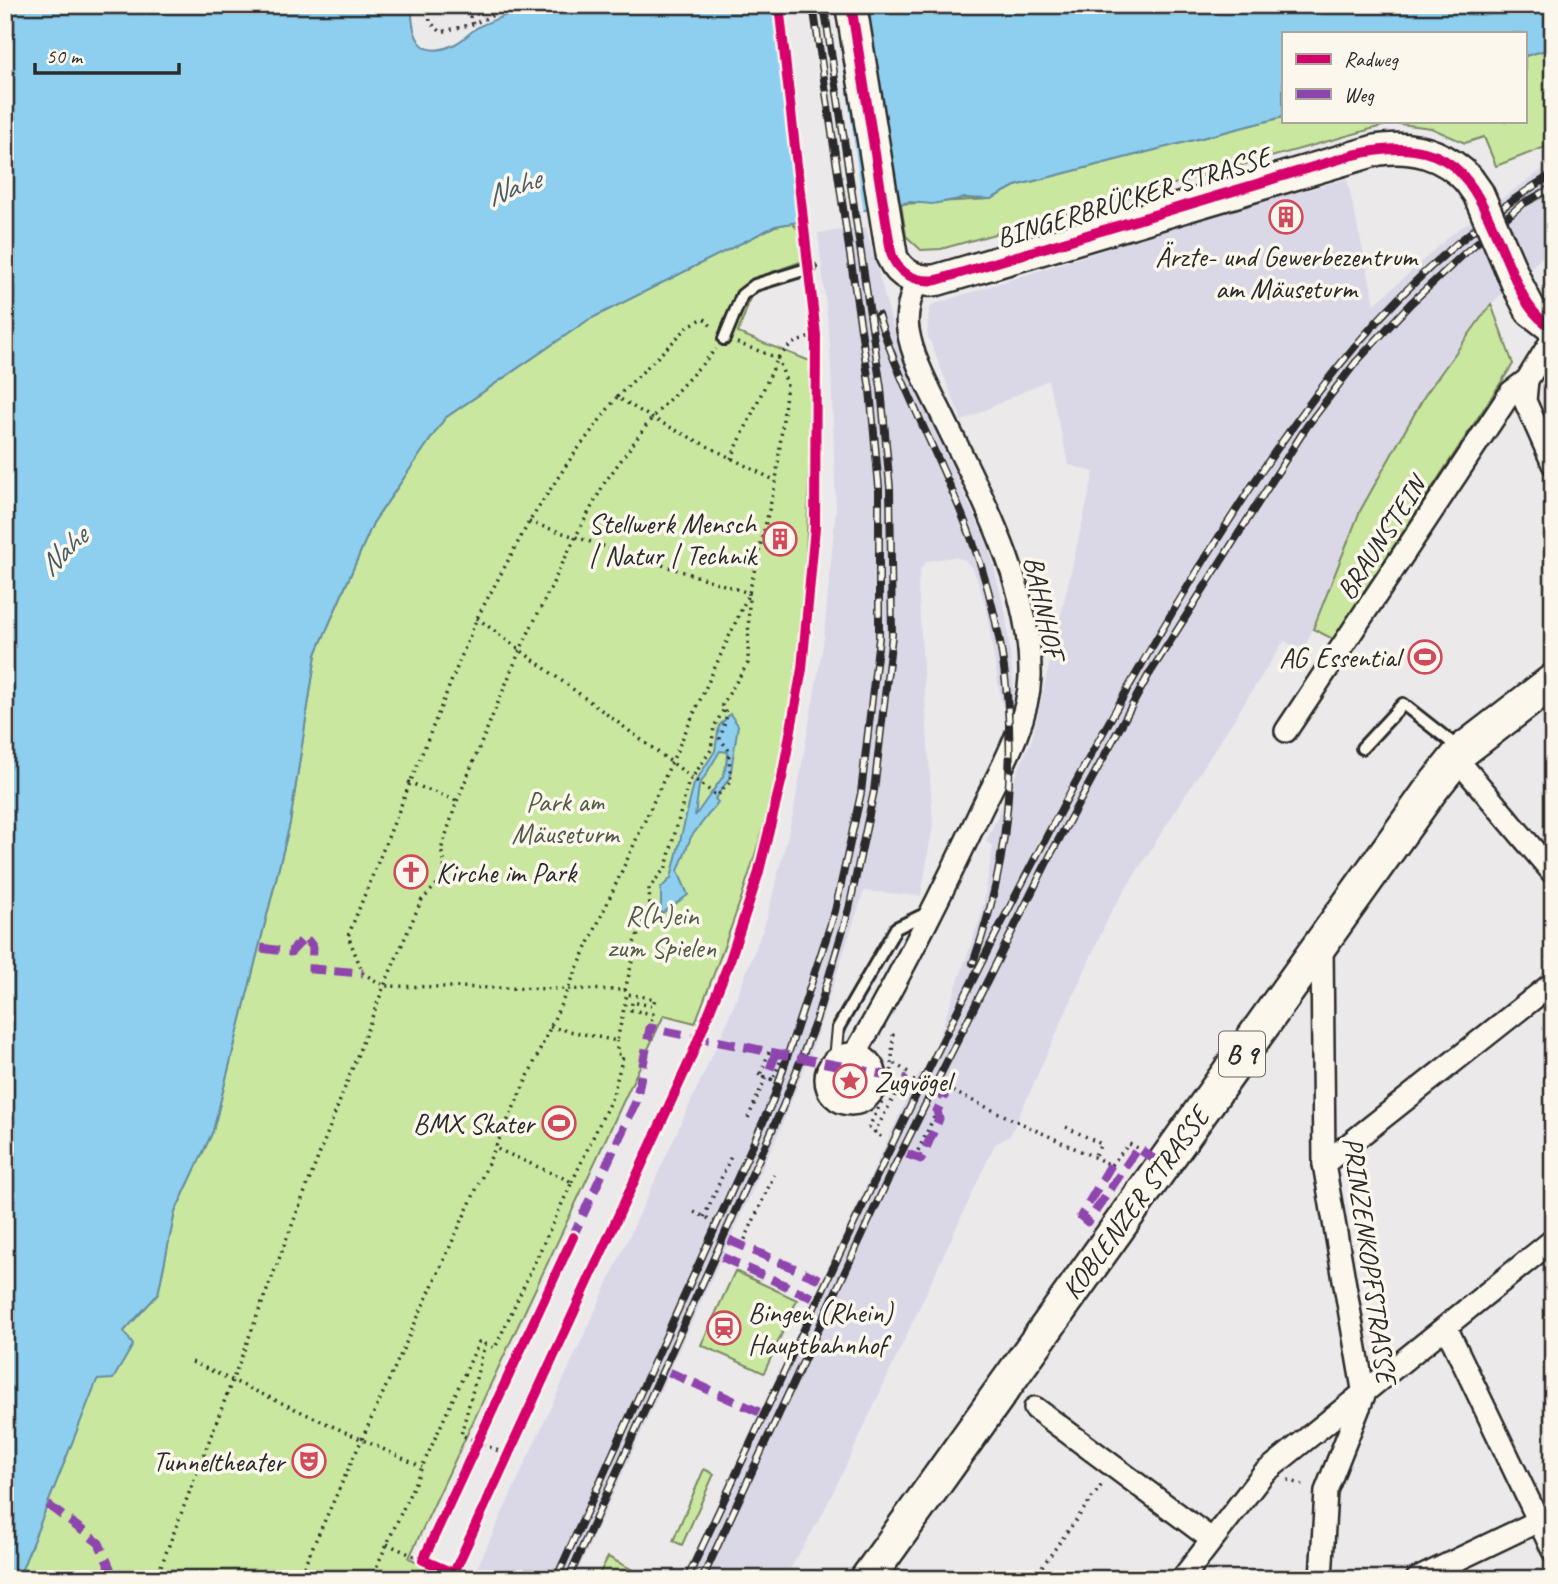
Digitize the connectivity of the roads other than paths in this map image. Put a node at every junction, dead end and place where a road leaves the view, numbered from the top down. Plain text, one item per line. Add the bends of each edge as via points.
1 (851, 5) edge
2 (810, 268) dead end
3 (917, 279) junction
4 (1553, 328) edge
5 (1553, 338) edge
6 (724, 339) road end
7 (1527, 380) junction
8 (1553, 464) edge
9 (1553, 681) edge
10 (1286, 731) dead end
11 (1362, 748) dead end
12 (1459, 754) junction
13 (1553, 873) edge
14 (933, 910) junction
15 (1322, 942) junction
16 (1553, 982) edge
17 (845, 1056) joint
18 (1324, 1164) junction
19 (1553, 1240) edge
20 (1446, 1327) junction
21 (1364, 1395) junction
22 (1035, 1408) dead end
23 (1546, 1518) edge
24 (1211, 1539) junction
25 (1553, 1550) edge
26 (867, 1579) edge
27 (1182, 1579) edge
28 (1321, 1579) edge
29 (1417, 1579) edge

1 - 3 main road via 895,263
2 - 6 lane via 755,285 743,295
3 - 4 main road, BINGERBRÜCKER STRASSE, bridge via 937,280 1377,150 1406,148 1432,154 1468,179 1531,311
3 - 14 street, BAHNHOF via 909,305 908,333 988,507 1014,577 1030,678 1009,751
5 - 7 street, BRAUNSTEIN
7 - 8 street via 1525,401
7 - 10 street, BRAUNSTEIN via 1511,392
9 - 12 main road, KOBLENZER STRASSE / B 9
11 - 12 lane via 1403,704
12 - 13 street
12 - 15 main road, KOBLENZER STRASSE / B 9
14 - 17 street, BAHNHOF
14 - 17 lane via 896,928 838,1028
15 - 18 street, PRINZENKOPFSTRASSE
15 - 26 main road, KOBLENZER STRASSE / B 9
16 - 18 street
18 - 21 street, PRINZENKOPFSTRASSE
19 - 20 street
20 - 21 street
20 - 23 street
21 - 24 street via 1264,1474
21 - 28 street, PRINZENKOPFSTRASSE via 1326,1491
22 - 24 street
23 - 25 street
23 - 29 street
24 - 27 street

